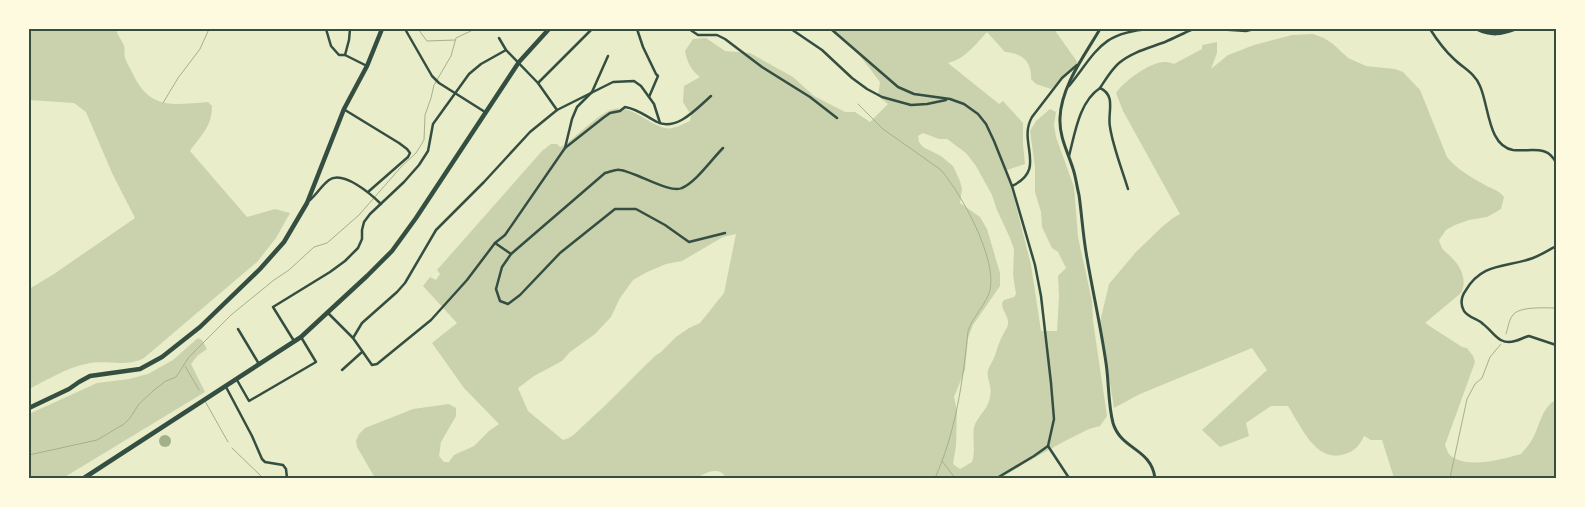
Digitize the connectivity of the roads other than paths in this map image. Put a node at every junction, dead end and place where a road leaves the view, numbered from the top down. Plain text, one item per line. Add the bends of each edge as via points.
1 (326, 29) edge
2 (350, 29) edge
3 (382, 29) edge
4 (405, 29) edge
5 (549, 29) edge
6 (592, 29) edge
7 (637, 29) edge
8 (689, 29) edge
9 (791, 29) edge
10 (831, 29) edge
11 (1100, 29) edge
12 (1151, 29) edge
13 (1188, 29) edge
14 (1193, 29) edge
15 (1205, 29) edge
16 (1216, 29) edge
17 (1254, 29) edge
18 (1430, 29) edge
19 (1478, 29) edge
20 (1514, 29) edge
21 (499, 38) dead end
22 (506, 50) junction
23 (345, 55) junction
24 (608, 56) dead end
25 (519, 62) junction
26 (1078, 64) junction
27 (367, 66) junction
28 (538, 83) junction
29 (1068, 87) junction
30 (1100, 88) junction
31 (456, 92) junction
32 (592, 92) junction
33 (711, 96) dead end
34 (650, 97) junction
35 (950, 99) junction
36 (344, 109) junction
37 (557, 110) junction
38 (486, 112) junction
39 (836, 118) dead end
40 (660, 124) junction
41 (565, 148) junction
42 (723, 148) dead end
43 (1069, 158) junction
44 (1556, 163) edge
45 (1012, 186) junction
46 (1128, 189) dead end
47 (370, 193) junction
48 (307, 203) junction
49 (381, 204) junction
50 (725, 233) dead end
51 (496, 243) junction
52 (1556, 246) edge
53 (511, 254) junction
54 (328, 313) junction
55 (238, 329) dead end
56 (302, 337) junction
57 (353, 338) junction
58 (294, 342) junction
59 (1556, 345) edge
60 (362, 352) junction
61 (259, 364) junction
62 (342, 370) dead end
63 (236, 378) junction
64 (225, 386) junction
65 (29, 408) edge
66 (1048, 446) junction
67 (84, 478) edge
68 (287, 478) edge
69 (997, 478) edge
70 (1069, 478) edge
71 (1155, 478) edge

1 - 23 street via 331,46 339,55
2 - 23 street
3 - 27 main road
4 - 31 street via 432,76
5 - 25 main road
6 - 28 street
7 - 34 street via 658,76
8 - 39 street via 698,35 718,35 725,39
9 - 35 street via 822,50 860,84 882,97 911,105
10 - 35 street via 898,87 914,94
11 - 26 street
12 - 29 street via 1114,36 1102,44
13 - 14 street
14 - 15 street
14 - 30 street via 1129,56 1111,71
16 - 17 street
18 - 44 street via 1446,51 1475,76 1498,143 1508,150 1546,151
19 - 20 main road via 1497,34
21 - 22 street
22 - 25 street
22 - 31 street via 469,74
23 - 27 street
24 - 32 street
25 - 28 street
25 - 38 main road
26 - 29 street
26 - 45 street via 1062,78 1032,116 1027,132 1030,168 1022,181
27 - 36 main road
28 - 37 street
29 - 43 street via 1060,116 1060,130
30 - 43 street via 1092,95 1078,120
30 - 46 street via 1109,94 1109,126
31 - 38 street
31 - 49 street via 433,124 428,151 404,182
32 - 34 street via 612,82 634,81
32 - 37 street
32 - 41 street via 577,107
33 - 40 street via 684,118 671,124
34 - 40 street
35 - 45 street via 964,104 986,124
36 - 47 street via 399,143 410,154
36 - 48 main road
37 - 57 street via 530,132 436,230 404,283 362,323
38 - 54 main road via 392,251
40 - 41 street via 625,107 603,118
41 - 51 street
42 - 53 street via 692,182 681,189 668,188 618,170 606,173
43 - 71 street via 1079,196 1113,421 1121,438 1150,462
45 - 66 street via 1041,296 1054,419
47 - 48 street via 346,179 335,177 328,180
47 - 49 street
48 - 65 main road via 284,242 260,269 200,327 162,357 140,369 90,376
49 - 58 street via 364,222 358,248 345,261 273,308
50 - 53 street via 689,242 636,209 615,209 560,253 508,304 500,301 496,290 502,267
51 - 53 street
51 - 60 street via 432,320 377,364 372,365
52 - 59 street via 1532,258 1489,268 1468,285 1461,301 1468,315 1498,339 1514,342 1529,336
54 - 56 main road
54 - 57 street
55 - 61 street
56 - 58 main road
56 - 63 street via 316,362 249,401
57 - 60 street
58 - 61 main road
60 - 62 street
61 - 63 main road
63 - 64 main road
64 - 67 main road
64 - 68 street via 262,459 283,465
66 - 69 street
66 - 70 street

